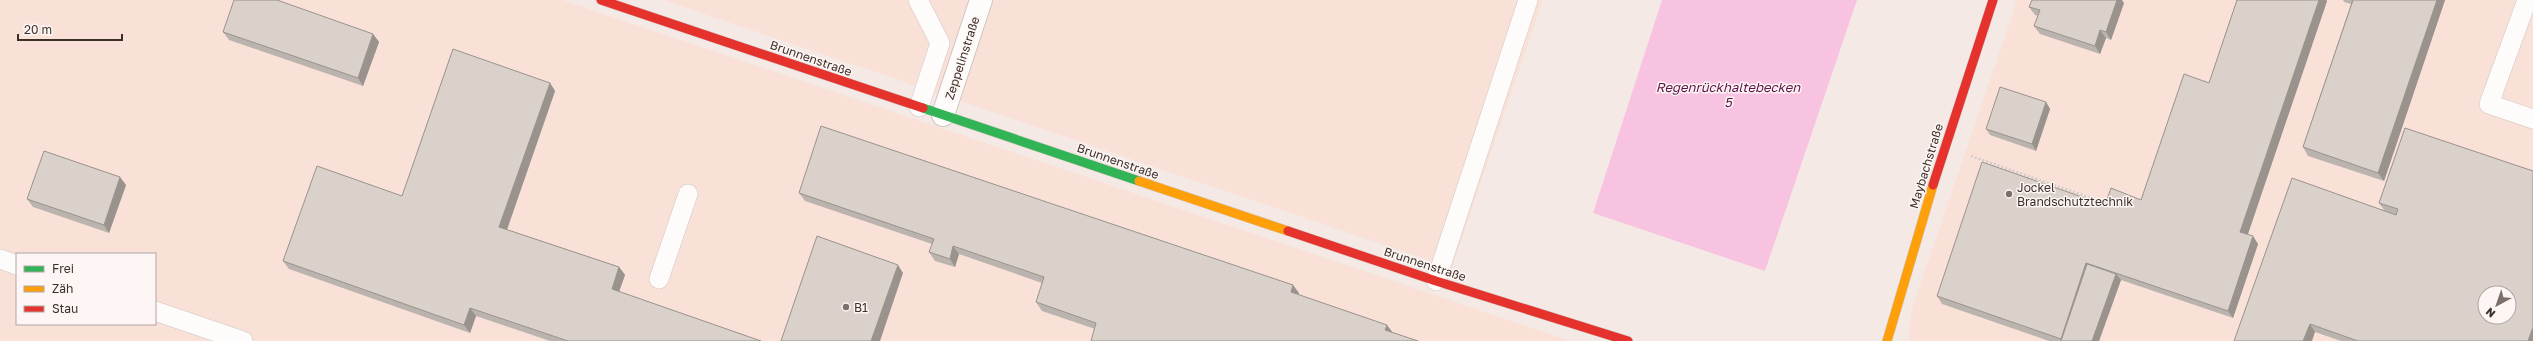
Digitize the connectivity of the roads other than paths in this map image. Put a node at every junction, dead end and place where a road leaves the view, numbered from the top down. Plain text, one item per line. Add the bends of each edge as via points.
1 (601, 0) edge
2 (918, 0) edge
3 (981, 0) edge
4 (1528, 0) edge
5 (1993, 0) edge
6 (2527, 0) edge
7 (643, 7) edge
8 (919, 107) junction
9 (943, 115) junction
10 (2533, 119) edge
11 (688, 194) dead end
12 (0, 259) edge
13 (16, 265) edge
14 (659, 279) dead end
15 (1436, 280) junction
16 (156, 311) edge
17 (243, 341) edge
18 (1628, 341) edge
19 (1887, 341) edge

1 - 7 street, Brunnenstraße
2 - 8 lane via 940,43
3 - 9 street, Zeppelinstraße
4 - 15 lane
5 - 19 street, Maybachstraße via 1944,146
6 - 10 lane via 2489,104
7 - 8 street, Brunnenstraße
8 - 9 street, Brunnenstraße
9 - 15 street, Brunnenstraße
11 - 14 lane
12 - 13 lane
15 - 18 street, Brunnenstraße
16 - 17 lane

